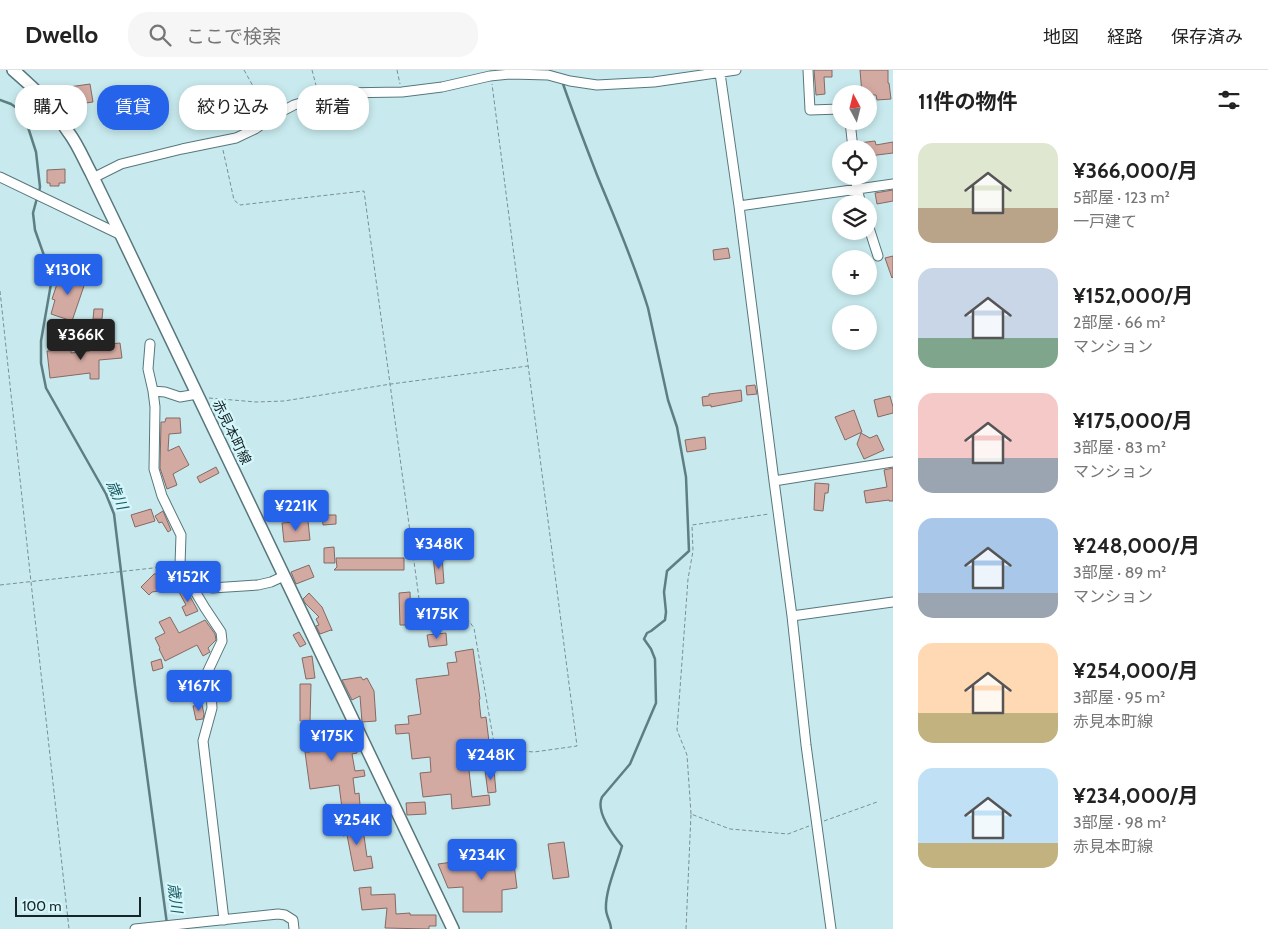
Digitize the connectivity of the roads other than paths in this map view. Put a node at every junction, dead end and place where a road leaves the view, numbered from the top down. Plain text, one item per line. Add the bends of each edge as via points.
1 (13, 70) edge
2 (736, 70) edge
3 (808, 70) edge
4 (548, 73) edge
5 (720, 73) junction
6 (832, 109) edge
7 (0, 177) edge
8 (93, 178) junction
9 (893, 184) edge
10 (856, 185) edge
11 (857, 189) junction
12 (859, 195) edge
13 (739, 206) junction
14 (122, 235) junction
15 (873, 240) edge
16 (878, 256) dead end
17 (150, 344) dead end
18 (153, 390) junction
19 (197, 394) junction
20 (893, 462) edge
21 (774, 481) junction
22 (284, 576) junction
23 (190, 584) junction
24 (893, 602) edge
25 (792, 616) junction
26 (224, 920) junction
27 (135, 929) edge
28 (294, 929) edge
29 (453, 929) edge
30 (832, 929) edge

1 - 8 main road, 赤見本町線 via 54,112 70,134
2 - 5 street
3 - 6 street via 810,110
4 - 5 street via 597,85 654,82
4 - 8 street via 490,76 402,92 340,93 320,97 294,105 236,138 121,164
5 - 13 street
7 - 14 street
8 - 14 main road, 赤見本町線
9 - 11 street
10 - 11 street
11 - 12 street
11 - 13 street
13 - 21 street
14 - 19 main road, 赤見本町線
15 - 16 street
17 - 18 street via 148,369
18 - 19 street via 180,397
18 - 23 street via 154,469 162,496 181,535 180,565
19 - 22 main road, 赤見本町線
20 - 21 street
21 - 25 street
22 - 23 street via 258,585 212,588
22 - 29 main road, 赤見本町線
23 - 26 street via 222,637 206,673 212,708 203,741
24 - 25 street
25 - 30 street
26 - 27 street
26 - 28 street via 278,914 293,920

